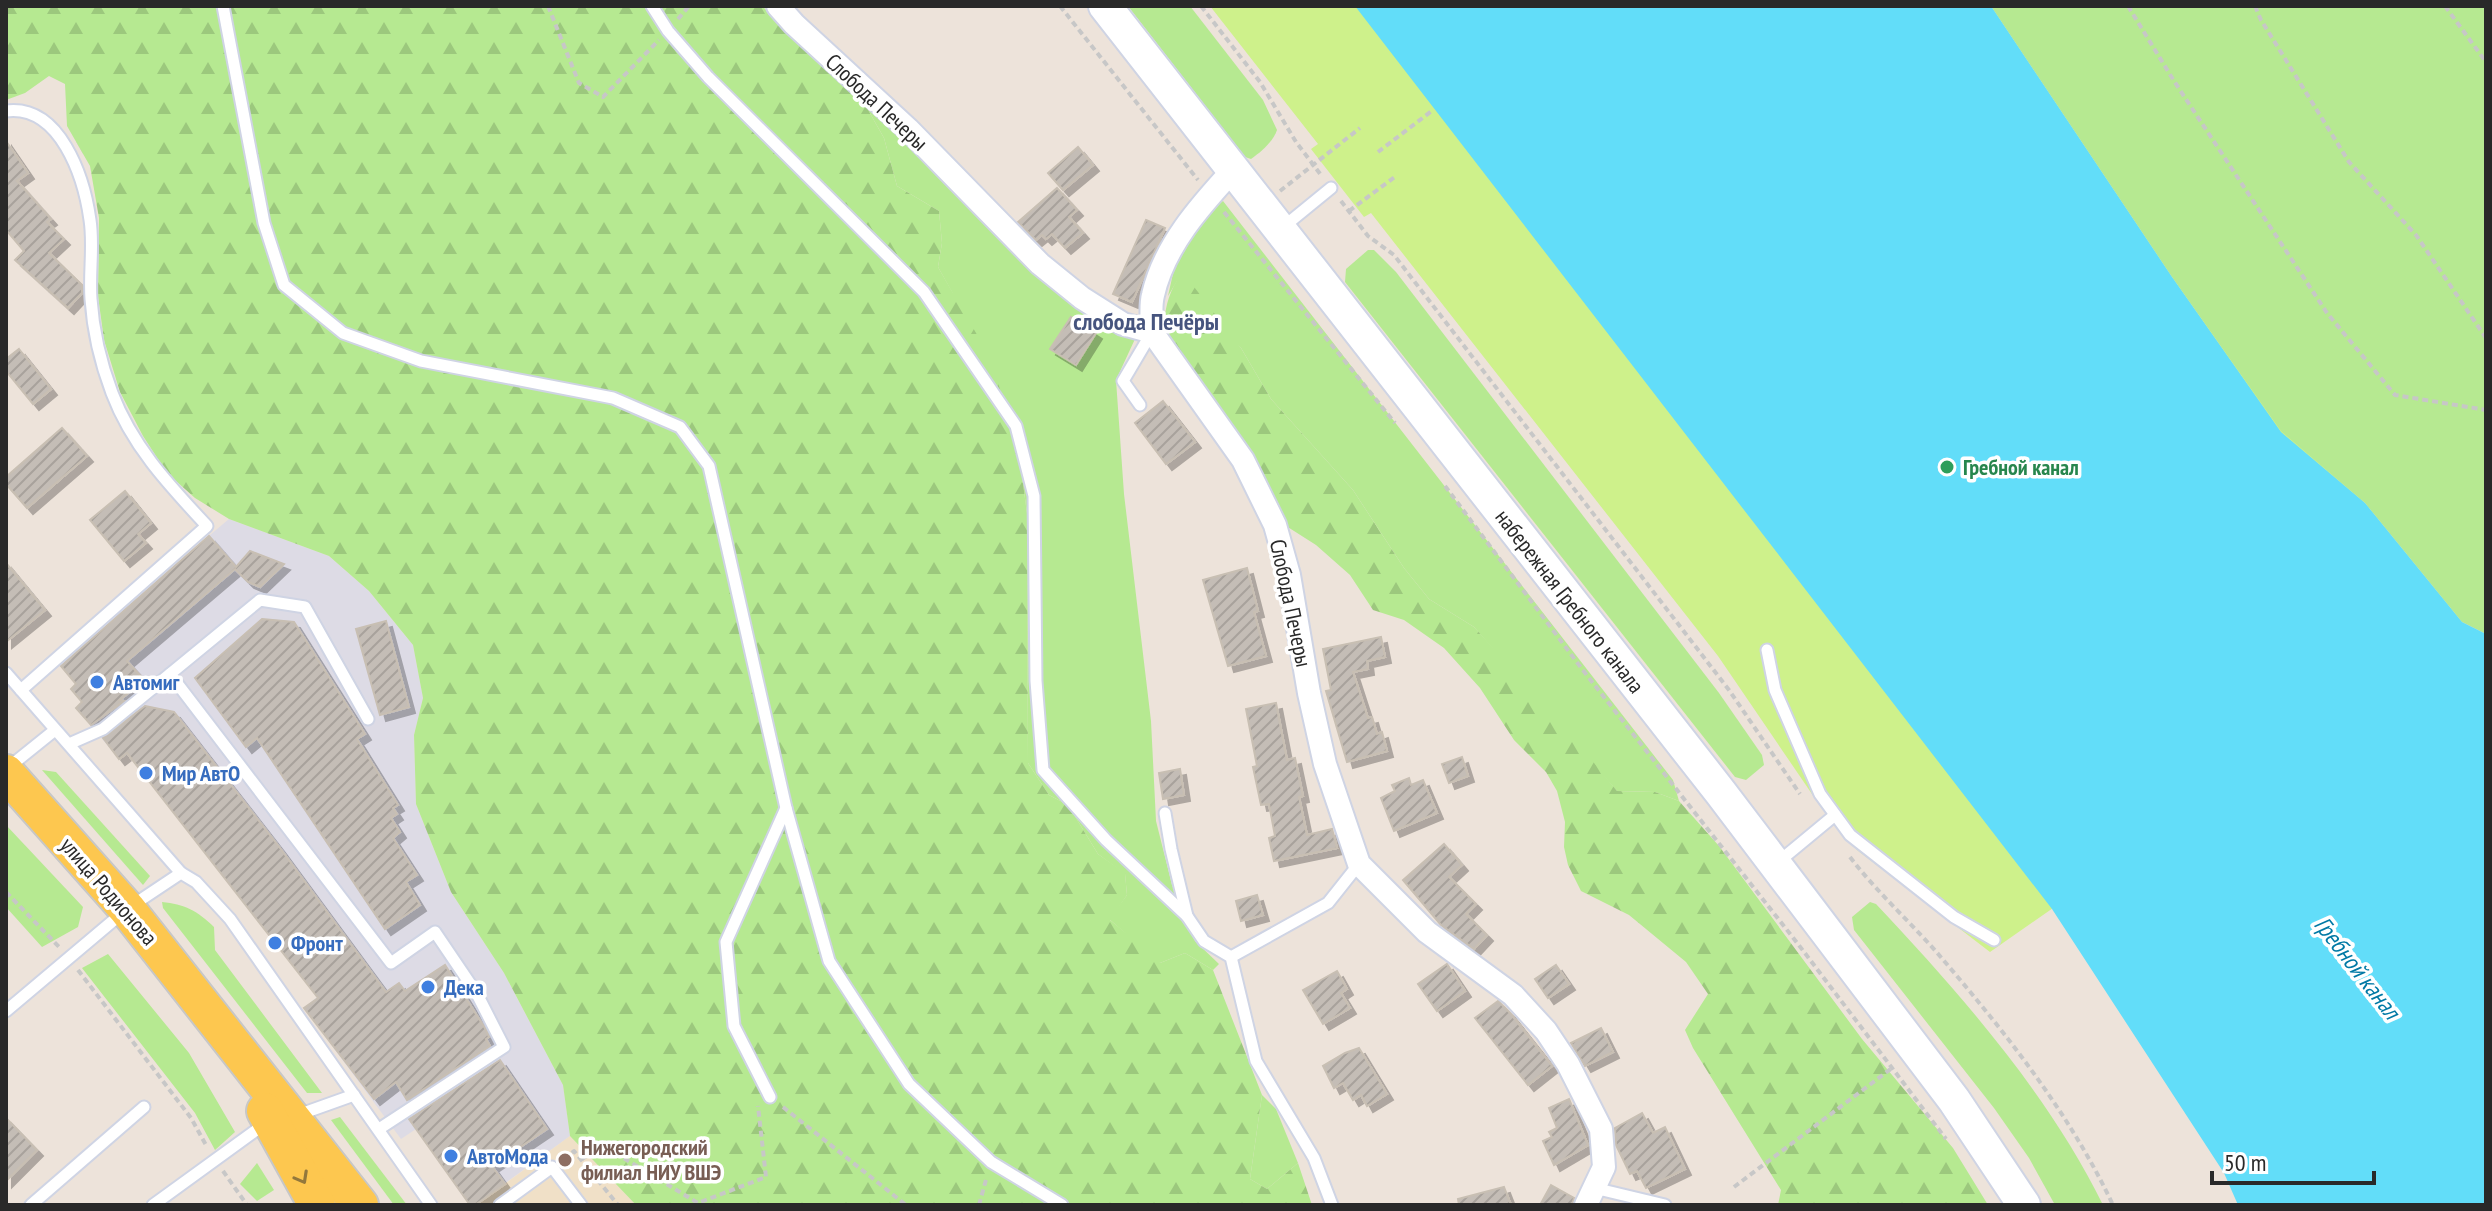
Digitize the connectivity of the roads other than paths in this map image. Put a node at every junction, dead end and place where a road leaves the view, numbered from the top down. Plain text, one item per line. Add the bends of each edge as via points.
1 (223, 6) edge
2 (652, 6) edge
3 (778, 6) edge
4 (1105, 6) edge
5 (6, 111) edge
6 (1233, 170) junction
7 (1331, 188) road end
8 (1280, 229) junction
9 (1152, 332) junction
10 (1140, 405) dead end
11 (1767, 650) dead end
12 (6, 673) edge
13 (170, 674) junction
14 (21, 690) junction
15 (368, 719) dead end
16 (55, 730) junction
17 (69, 744) junction
18 (6, 772) edge
19 (786, 808) junction
20 (1165, 813) dead end
21 (1835, 815) junction
22 (1359, 864) junction
23 (1775, 864) junction
24 (181, 873) junction
25 (127, 909) junction
26 (1187, 916) junction
27 (1994, 940) dead end
28 (1231, 957) junction
29 (6, 1011) edge
30 (354, 1095) junction
31 (770, 1097) road end
32 (144, 1107) dead end
33 (281, 1119) junction
34 (379, 1129) junction
35 (1590, 1196) edge
36 (31, 1205) edge
37 (153, 1205) edge
38 (317, 1205) edge
39 (360, 1205) edge
40 (431, 1205) edge
41 (500, 1205) edge
42 (581, 1205) edge
43 (1062, 1205) edge
44 (1332, 1205) edge
45 (1665, 1205) edge
46 (2024, 1205) edge

1 - 19 lane via 264,223 284,285 343,333 421,361 613,398 680,427 709,466
2 - 26 lane via 708,77 924,292 1016,426 1034,496 1036,681 1043,770 1106,840
3 - 9 street, Слобода Печеры via 1040,264 1123,324
4 - 6 street, набережная Гребного канала
5 - 14 lane via 34,114 60,138 78,170 90,221 97,340 112,393 156,471 207,526
6 - 8 street, набережная Гребного канала
6 - 9 street via 1198,209 1165,261 1152,297
7 - 8 lane
8 - 23 street, набережная Гребного канала
9 - 10 lane via 1123,381
9 - 22 street, Слобода Печеры via 1243,460 1275,525 1325,764
11 - 21 lane via 1775,690 1820,794
12 - 14 lane
13 - 15 lane via 260,600 305,607
13 - 17 lane via 97,733
13 - 34 lane via 391,963 435,932 477,994 504,1047
14 - 16 lane
16 - 17 lane
16 - 18 lane
17 - 24 lane
18 - 25 main road, улица Родионова
19 - 31 lane via 726,942 734,1026
19 - 43 lane via 829,961 909,1084 991,1162
20 - 26 lane
21 - 23 lane
21 - 27 lane via 1850,835 1908,881
22 - 28 lane via 1328,903
22 - 35 street, Слобода Печеры via 1427,932 1513,995 1546,1031 1601,1129 1604,1167
23 - 46 street, набережная Гребного канала via 1954,1100
24 - 25 lane
24 - 30 lane via 230,919
25 - 29 lane
25 - 33 main road, улица Родионова via 210,1012
26 - 28 lane via 1204,941
28 - 44 lane via 1256,1061 1314,1158
30 - 33 lane
30 - 34 lane
32 - 36 lane
33 - 37 lane via 214,1159
33 -> 38 main road, улица Родионова
33 - 39 main road, улица Родионова
34 - 40 lane
35 - 45 lane
41 - 42 lane via 552,1167

